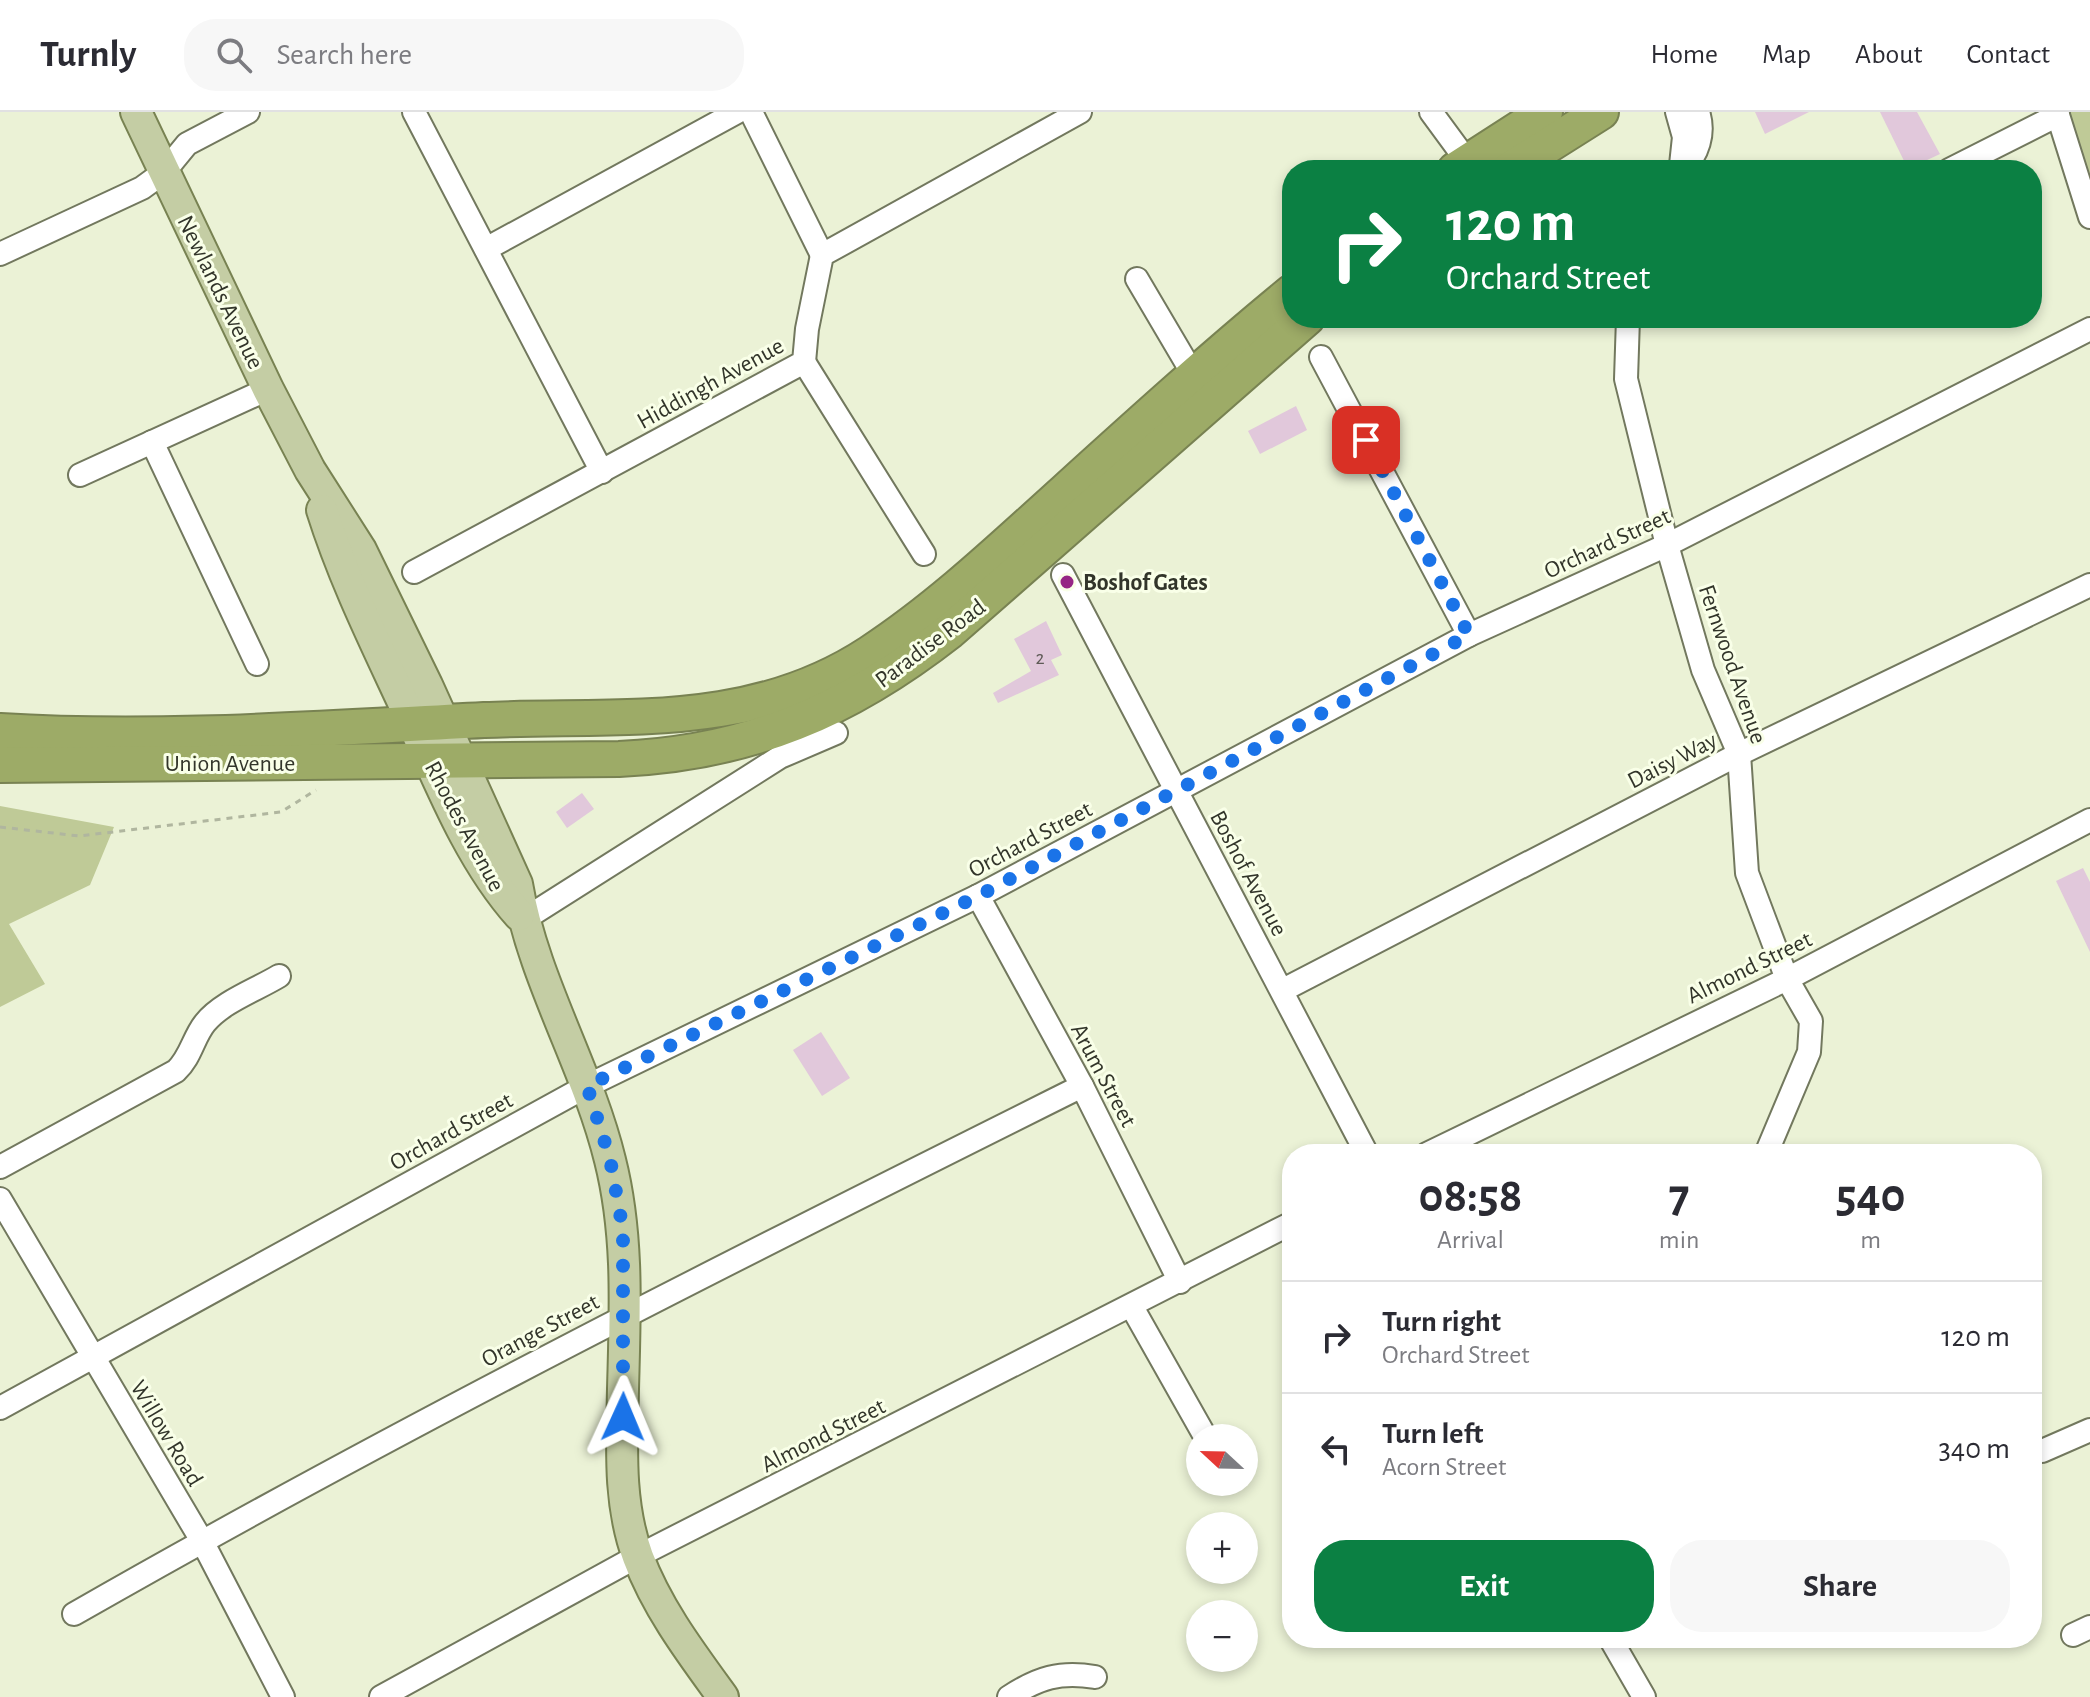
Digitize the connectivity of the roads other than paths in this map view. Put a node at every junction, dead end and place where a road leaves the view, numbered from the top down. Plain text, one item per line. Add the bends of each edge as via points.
1 (136, 112) edge
2 (248, 112) edge
3 (414, 112) edge
4 (737, 112) edge
5 (751, 112) edge
6 (1431, 112) edge
7 (1545, 112) edge
8 (1601, 112) edge
9 (1677, 112) edge
10 (1698, 112) edge
11 (1069, 114) edge
12 (2058, 114) edge
13 (1458, 160) edge
14 (1470, 160) edge
15 (1525, 160) edge
16 (1682, 160) edge
17 (1688, 160) edge
18 (1968, 160) edge
19 (164, 172) junction
20 (2090, 217) edge
21 (486, 249) junction
22 (0, 254) edge
23 (822, 255) junction
24 (1137, 279) dead end
25 (1282, 300) edge
26 (1296, 328) edge
27 (1628, 328) edge
28 (2090, 329) edge
29 (1321, 357) dead end
30 (804, 362) junction
31 (1193, 374) junction
32 (268, 389) junction
33 (152, 442) junction
34 (602, 472) junction
35 (80, 475) dead end
36 (1667, 545) junction
37 (924, 554) dead end
38 (414, 572) dead end
39 (1063, 575) dead end
40 (2090, 585) edge
41 (1469, 635) junction
42 (257, 664) dead end
43 (429, 725) junction
44 (0, 731) edge
45 (836, 733) dead end
46 (1739, 754) junction
47 (444, 760) junction
48 (0, 765) edge
49 (1176, 791) junction
50 (2090, 820) edge
51 (978, 896) junction
52 (523, 920) junction
53 (279, 976) dead end
54 (1787, 979) junction
55 (1283, 990) junction
56 (587, 1086) junction
57 (1082, 1086) junction
58 (1362, 1144) edge
59 (1448, 1144) edge
60 (1770, 1144) edge
61 (0, 1167) edge
62 (0, 1199) edge
63 (1282, 1228) edge
64 (1180, 1282) junction
65 (1132, 1307) junction
66 (625, 1314) junction
67 (91, 1357) junction
68 (0, 1408) edge
69 (1198, 1424) edge
70 (2090, 1430) edge
71 (2042, 1451) dead end
72 (202, 1541) junction
73 (638, 1556) junction
74 (74, 1614) dead end
75 (1616, 1648) edge
76 (1095, 1677) dead end
77 (283, 1697) edge
78 (381, 1697) edge
79 (723, 1697) edge
80 (1009, 1697) edge
81 (1644, 1697) edge

1 - 19 main road, Newlands Avenue
2 - 19 street via 187,144
3 - 21 street
4 - 21 street
5 - 23 street
6 - 13 street
7 - 14 highway
8 - 15 highway
9 - 16 street via 1684,137
10 - 17 street via 1701,131
11 - 23 street
12 - 18 street
12 - 20 street
19 - 22 street via 142,188
19 - 32 main road, Newlands Avenue
21 - 34 street
23 - 30 street, Hiddingh Avenue
24 - 31 street
25 - 31 highway, Paradise Road
26 - 47 highway, Paradise Road via 950,631 845,703 758,737 675,756
27 - 36 street, Fernwood Avenue via 1626,379
28 - 36 street, Orchard Street
29 - 41 street
30 - 34 street, Hiddingh Avenue
30 - 37 street
31 - 43 highway, Paradise Road via 944,598 836,671 735,708 694,716
32 - 33 street
32 - 43 main road, Newlands Avenue via 310,470 336,555
33 - 35 street
33 - 42 street
34 - 38 street, Hiddingh Avenue
36 - 41 street, Orchard Street
36 - 46 street, Fernwood Avenue via 1703,670
39 - 49 street, Boshof Avenue
40 - 46 street, Daisy Way
41 - 49 street, Orchard Street
43 - 44 highway, Union Avenue
43 - 47 main road, Rhodes Avenue
45 - 52 street via 780,757
46 - 54 street, Fernwood Avenue via 1747,873
46 - 55 street, Daisy Way
47 - 48 highway, Union Avenue
47 - 52 main road, Rhodes Avenue via 517,884
49 - 51 street, Orchard Street
49 - 55 street, Boshof Avenue
50 - 54 street, Almond Street
51 - 56 street, Orchard Street
51 - 57 street, Arum Street
52 - 56 main road, Rhodes Avenue
53 - 61 street via 206,1021 176,1071
54 - 59 street, Almond Street
54 - 60 street, Fernwood Avenue via 1811,1021 1812,1035
55 - 58 street, Boshof Avenue
56 - 66 main road, Rhodes Avenue via 610,1159 623,1230
56 - 67 street, Orchard Street
57 - 64 street, Arum Street
57 - 66 street, Orange Street
62 - 67 street, Willow Road
63 - 64 street, Almond Street
64 - 65 street, Almond Street
65 - 69 street
65 - 73 street, Almond Street
66 - 72 street, Orange Street
66 - 73 main road, Rhodes Avenue via 621,1450 628,1524
67 - 68 street, Orchard Street
67 - 72 street, Willow Road
70 - 71 street
72 - 74 street, Orange Street
72 - 77 street, Willow Road
73 - 78 street, Almond Street
73 - 79 main road, Rhodes Avenue via 659,1601
75 - 81 street
76 - 80 street via 1061,1673

